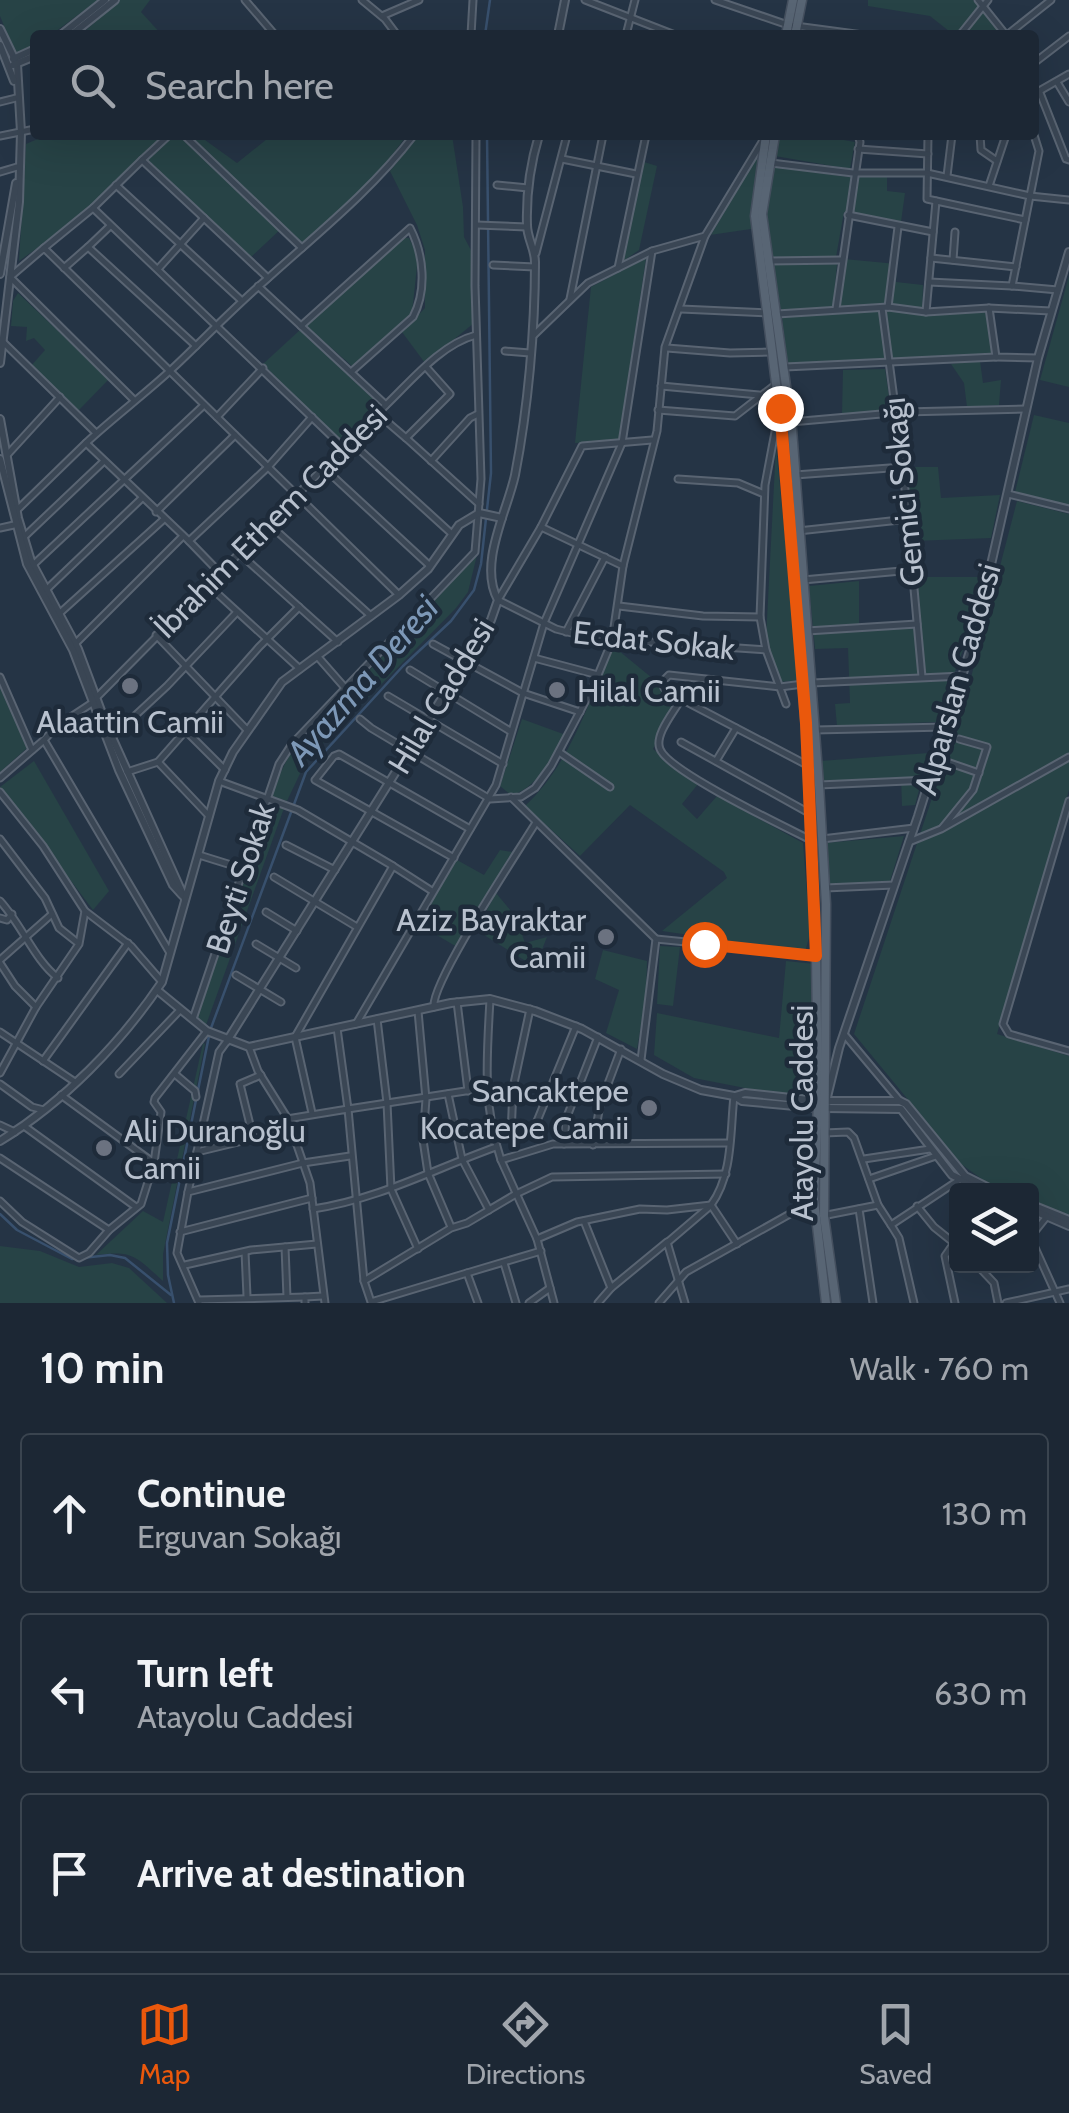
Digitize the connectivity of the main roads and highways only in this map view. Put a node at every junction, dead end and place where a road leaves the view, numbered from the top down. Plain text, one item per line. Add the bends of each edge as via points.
1 (793, 0) edge
2 (802, 0) edge
3 (791, 30) edge
4 (767, 140) edge
5 (768, 140) edge
6 (773, 313) junction
7 (807, 684) junction
8 (817, 840) junction
9 (822, 1104) junction
10 (819, 1217) junction
11 (826, 1303) edge
12 (836, 1303) edge

1 - 3 main road
2 - 3 main road
4 - 6 main road, Atayolu Caddesi via 755,216
5 - 6 main road, Atayolu Caddesi via 762,214
6 - 7 main road, Atayolu Caddesi
6 - 7 main road, Atayolu Caddesi via 791,422
7 - 8 main road, Atayolu Caddesi via 815,730
7 - 8 main road, Atayolu Caddesi via 810,813
8 - 9 main road, Atayolu Caddesi
8 - 9 main road, Atayolu Caddesi via 824,888
9 - 10 main road, Atayolu Caddesi
9 - 10 main road, Atayolu Caddesi via 814,1200
10 - 11 main road, Atayolu Caddesi
10 - 12 main road, Atayolu Caddesi

